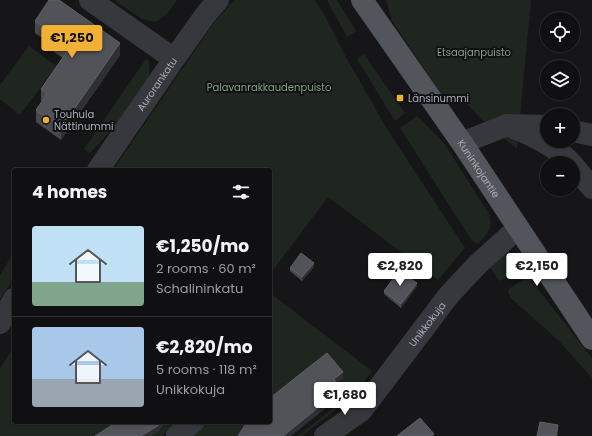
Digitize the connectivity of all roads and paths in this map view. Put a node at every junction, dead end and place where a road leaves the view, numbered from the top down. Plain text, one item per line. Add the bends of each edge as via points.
1 (90, 0) edge
2 (218, 0) edge
3 (362, 0) edge
4 (174, 59) junction
5 (507, 125) junction
6 (540, 126) edge
7 (580, 132) edge
8 (592, 135) edge
9 (462, 143) junction
10 (564, 156) edge
11 (99, 168) edge
12 (580, 174) edge
13 (592, 188) edge
14 (518, 228) junction
15 (12, 302) edge
16 (0, 323) edge
17 (592, 339) edge
18 (361, 411) junction
19 (191, 424) edge
20 (334, 435) edge
21 (177, 436) edge
22 (356, 436) edge

1 - 4 street
2 - 4 street, Aurorankatu
3 - 9 main road, Kuninkojantie
4 - 11 street, Aurorankatu
5 - 6 street
5 - 9 street
5 - 10 street via 540,140
7 - 8 street
9 - 14 main road, Kuninkojantie
12 - 13 street
14 - 17 main road, Kuninkojantie
14 - 18 street, Unikkokuja via 478,264 449,295
15 - 16 street
18 - 20 street, Unikkokuja
18 - 22 street, Unikkokuja
19 - 21 street

